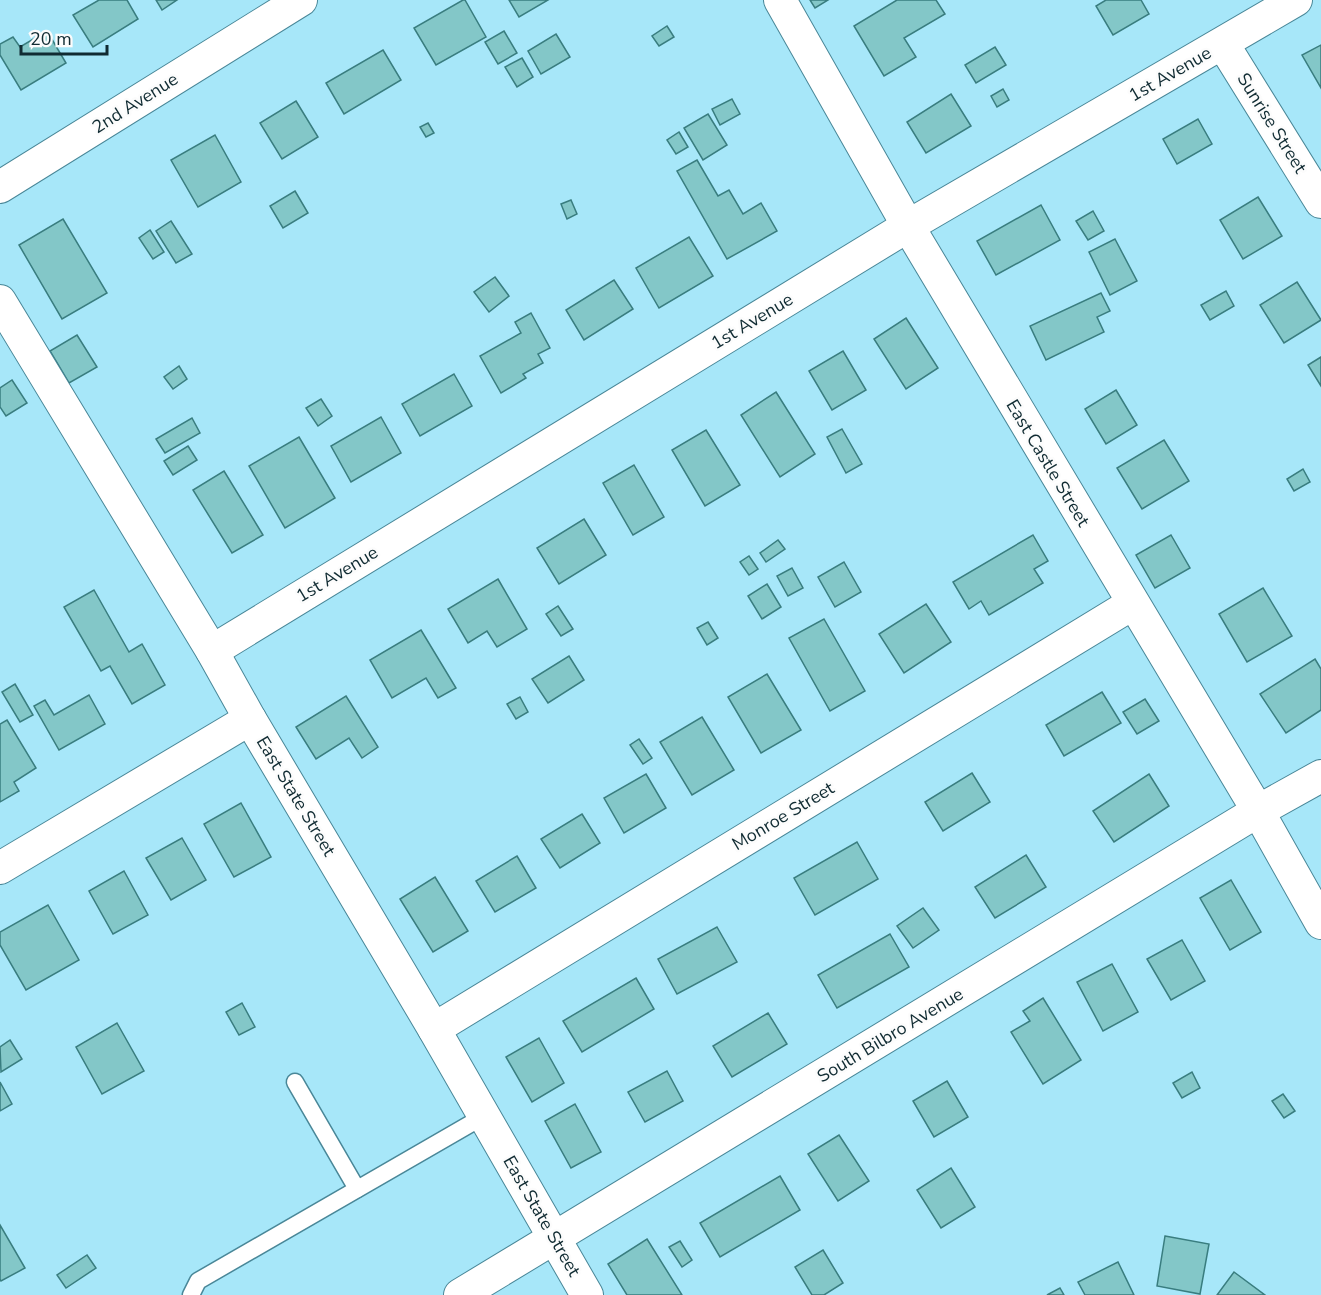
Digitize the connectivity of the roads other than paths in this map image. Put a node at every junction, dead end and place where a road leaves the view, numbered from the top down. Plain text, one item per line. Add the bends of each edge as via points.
1 (301, 0) edge
2 (780, 0) edge
3 (1296, 0) edge
4 (1223, 44) junction
5 (0, 187) edge
6 (1321, 202) edge
7 (908, 226) junction
8 (0, 301) edge
9 (1132, 604) junction
10 (212, 651) junction
11 (250, 719) junction
12 (1321, 776) edge
13 (1258, 811) junction
14 (0, 868) edge
15 (1321, 923) edge
16 (434, 1029) junction
17 (295, 1082) dead end
18 (484, 1116) junction
19 (357, 1189) junction
20 (555, 1239) junction
21 (191, 1295) edge
22 (460, 1295) edge
23 (587, 1295) edge

1 - 5 street, 2nd Avenue
2 - 7 street, East Castle Street
3 - 4 street, 1st Avenue
4 - 6 street, Sunrise Street
4 - 7 street, 1st Avenue
7 - 9 street, East Castle Street
7 - 10 street, 1st Avenue
8 - 10 street, East State Street
9 - 13 street, East Castle Street
9 - 16 street, Monroe Street
10 - 11 street, East State Street
11 - 14 street
11 - 16 street, East State Street
12 - 13 street, South Bilbro Avenue
13 - 15 street, East Castle Street
13 - 20 street, South Bilbro Avenue
16 - 18 street, East State Street
17 - 19 lane
18 - 19 lane
18 - 20 street, East State Street
19 - 21 lane via 198,1281
20 - 22 street, South Bilbro Avenue
20 - 23 street, East State Street

